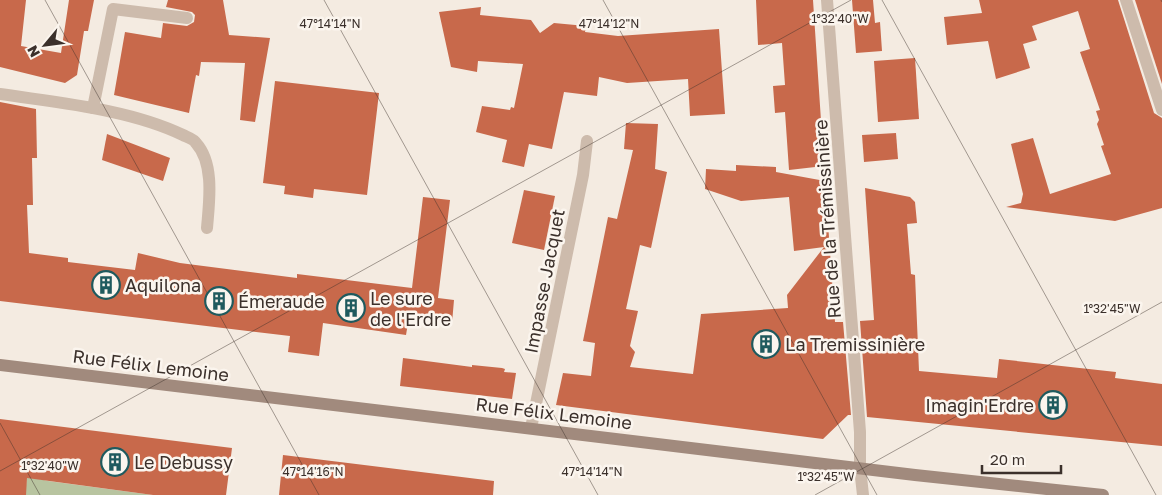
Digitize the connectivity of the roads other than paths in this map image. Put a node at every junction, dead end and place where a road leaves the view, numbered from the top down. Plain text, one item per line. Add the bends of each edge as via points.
1 (828, 0) edge
2 (1126, 0) edge
3 (187, 18) dead end
4 (0, 94) edge
5 (93, 108) junction
6 (1162, 110) edge
7 (588, 140) dead end
8 (207, 228) dead end
9 (0, 365) edge
10 (531, 428) junction
11 (860, 468) junction
12 (863, 495) edge
13 (1103, 495) edge

1 - 11 street, Rue de la Trémissinière
2 - 6 street
3 - 5 street via 112,10
4 - 5 street
5 - 8 street via 168,128 196,142 207,167 211,191
7 - 10 street, Impasse Jacquet
9 - 10 street, Rue Félix Lemoine
10 - 11 street, Rue Félix Lemoine
11 - 12 street, Rue de la Trémissinière
11 - 13 street, Rue Félix Lemoine

